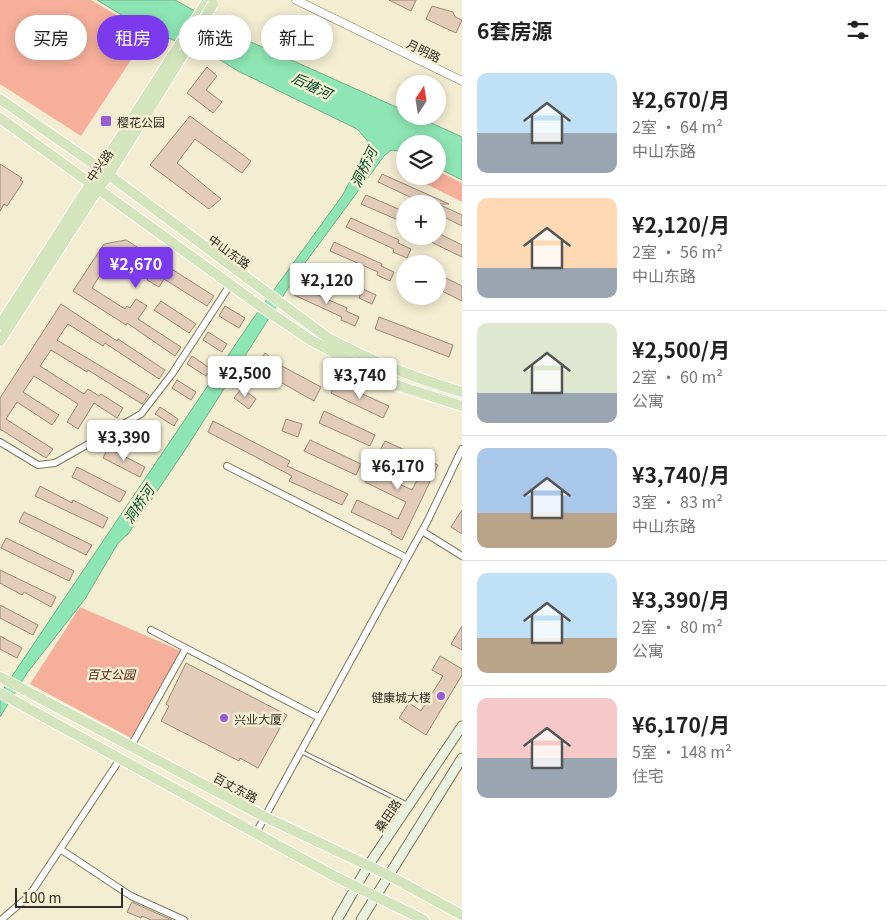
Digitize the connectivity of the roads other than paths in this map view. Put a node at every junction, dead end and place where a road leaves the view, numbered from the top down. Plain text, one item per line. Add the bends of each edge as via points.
1 (296, 0) edge
2 (212, 1) edge
3 (462, 81) edge
4 (0, 99) edge
5 (0, 118) edge
6 (105, 173) junction
7 (94, 186) junction
8 (230, 285) junction
9 (0, 325) edge
10 (0, 341) edge
11 (462, 392) edge
12 (462, 406) edge
13 (0, 442) edge
14 (462, 449) edge
15 (227, 466) dead end
16 (422, 531) junction
17 (462, 556) edge
18 (407, 558) junction
19 (151, 630) dead end
20 (186, 648) junction
21 (0, 677) edge
22 (0, 693) edge
23 (318, 717) junction
24 (462, 726) edge
25 (131, 746) junction
26 (300, 751) junction
27 (462, 758) edge
28 (120, 759) junction
29 (408, 805) junction
30 (264, 817) junction
31 (256, 833) junction
32 (60, 849) junction
33 (368, 866) junction
34 (388, 875) junction
35 (356, 887) junction
36 (376, 896) junction
37 (458, 913) edge
38 (0, 920) edge
39 (184, 920) edge
40 (336, 920) edge
41 (361, 920) edge
42 (424, 920) edge

1 - 3 street, 月明路
2 - 6 main road, 中兴路, bridge
4 - 6 main road, 中山东路
5 - 7 main road
6 - 7 main road, 中兴路
6 - 11 main road, 中山东路 via 328,338 409,376
7 - 8 main road
7 - 9 main road, 中兴路
7 - 10 main road, 中兴路
8 - 12 main road via 341,358 399,386
8 - 13 street via 172,374 141,414 55,463 38,465
14 - 16 street
15 - 18 street
16 - 17 street
16 - 18 street
18 - 23 street
19 - 20 street
20 - 23 street
20 - 25 street
21 - 25 main road, 百丈东路
22 - 28 main road
23 - 26 street
24 - 29 main road, 桑田路
25 - 30 main road, 百丈东路
26 - 29 lane
26 - 30 street
27 - 34 main road
28 - 31 main road
28 - 32 street
29 - 33 main road, 桑田路
30 - 31 street
30 - 33 main road, 百丈东路
31 - 35 main road
32 - 38 street via 29,896
32 - 39 street via 131,896
33 - 34 main road, 百丈东路
33 - 35 main road, 桑田路
34 - 36 main road
34 - 37 main road, 百丈东路
35 - 36 main road
35 - 40 main road, 桑田路
36 - 41 main road
36 - 42 main road

